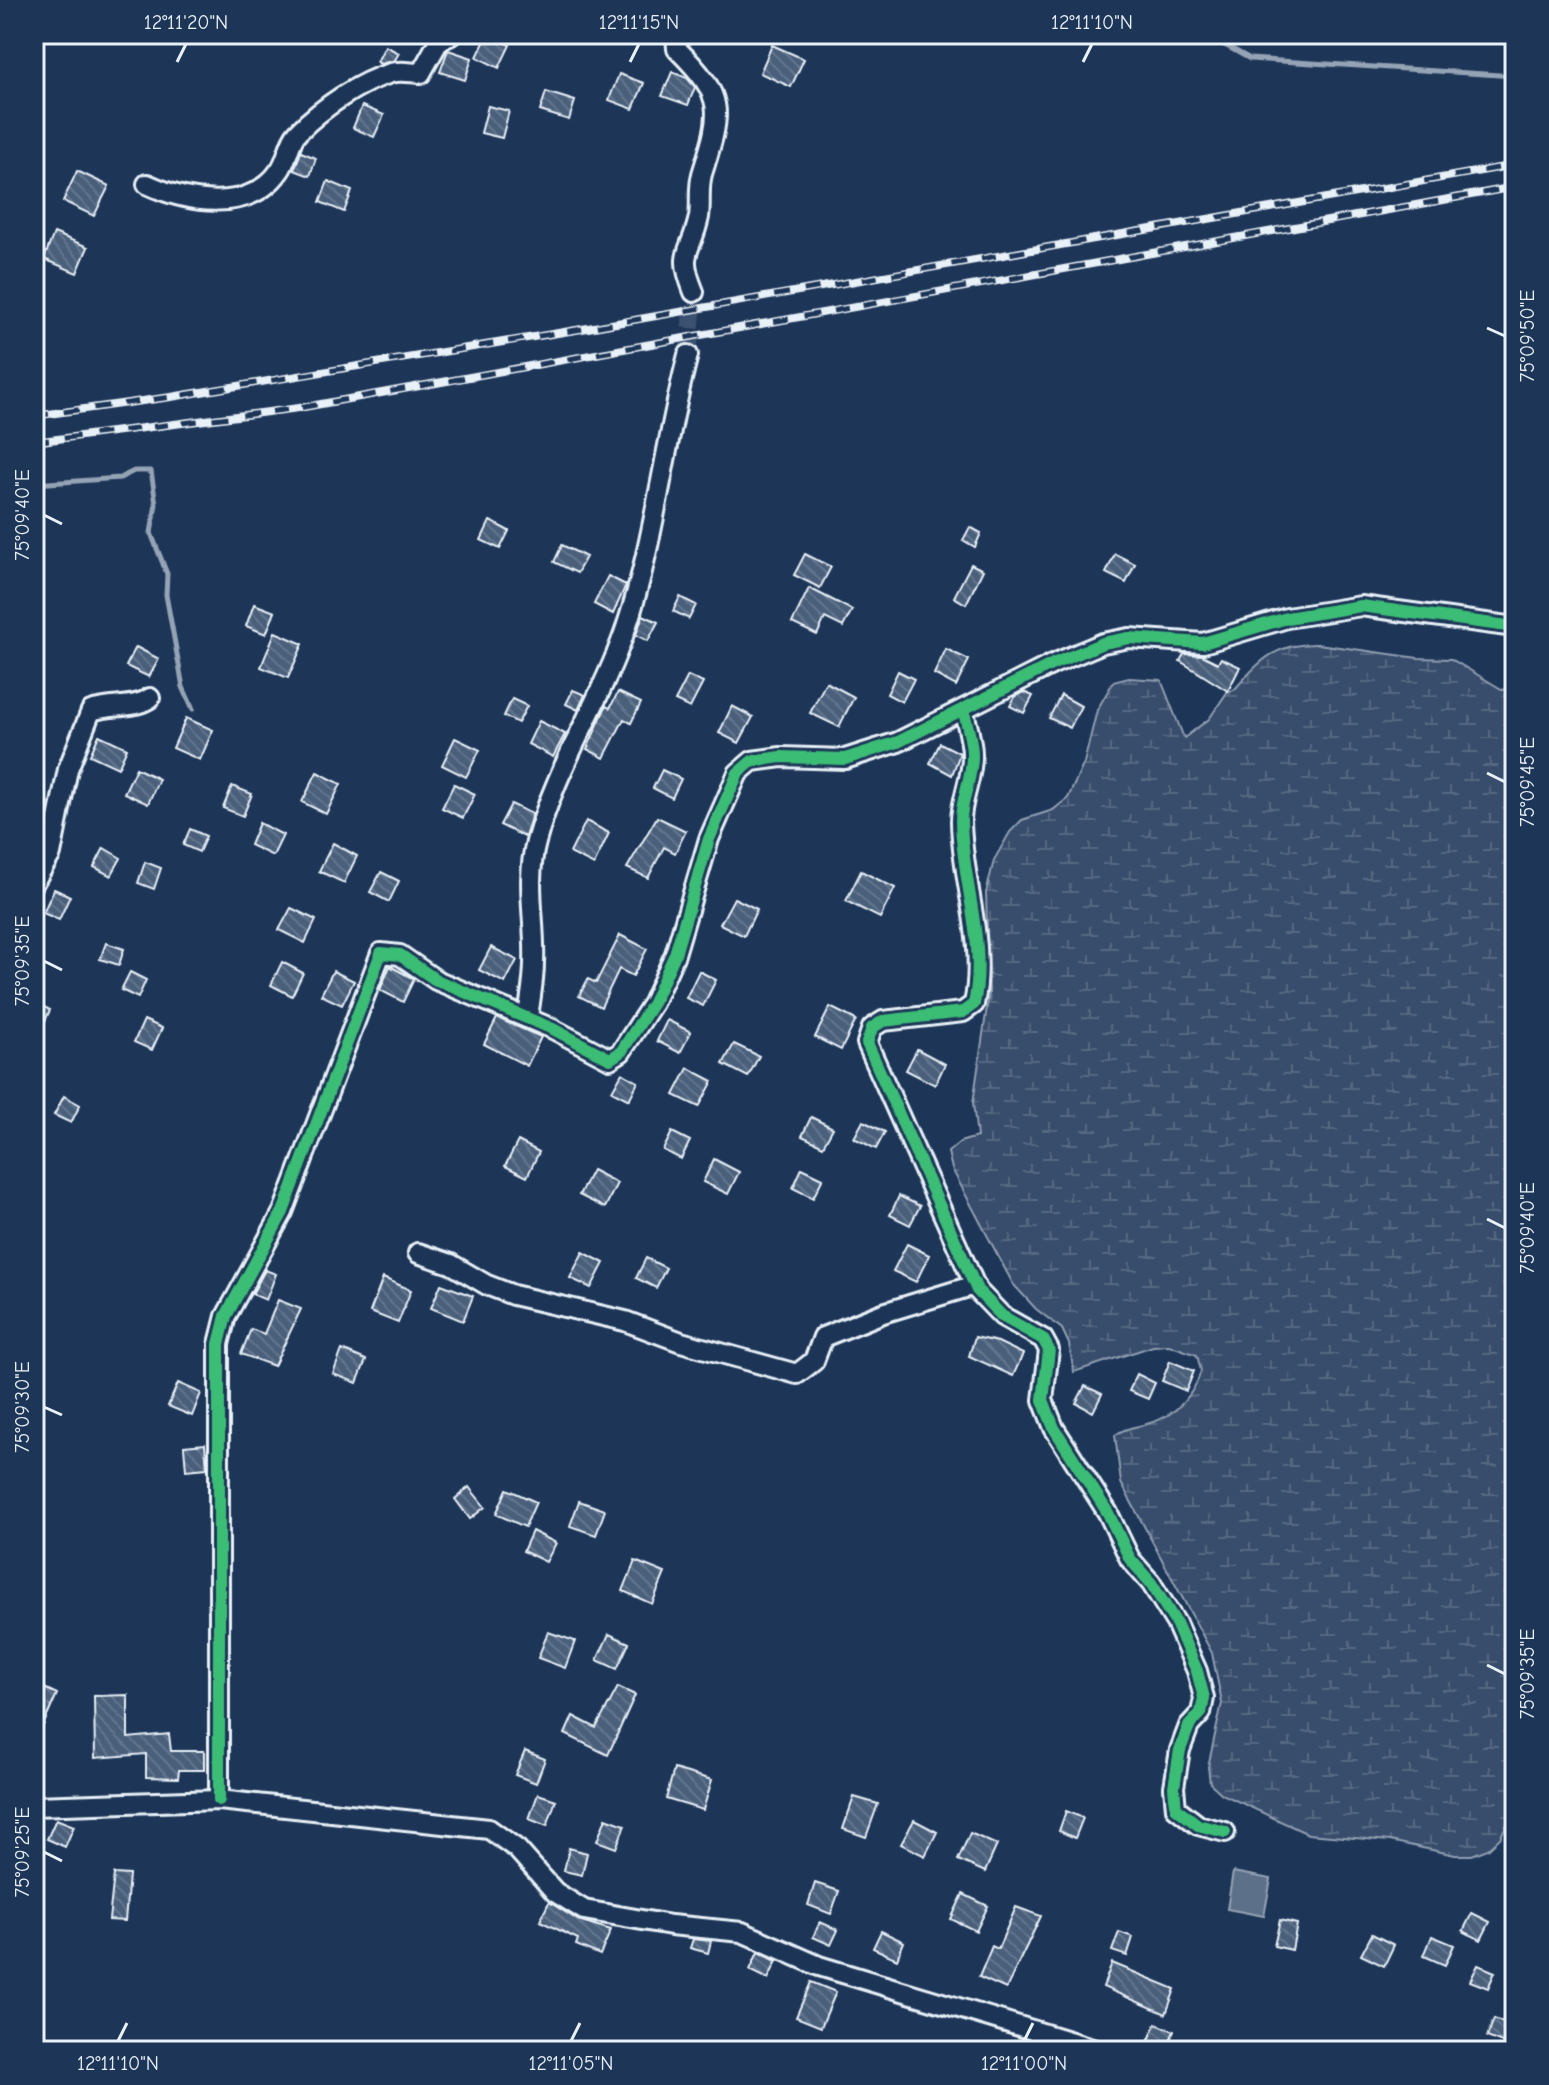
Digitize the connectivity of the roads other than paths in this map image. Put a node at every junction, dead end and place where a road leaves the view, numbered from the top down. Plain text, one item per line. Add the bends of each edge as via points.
1 (453, 34) edge
2 (676, 34) edge
3 (147, 184) dead end
4 (694, 292) tunnel mouth
5 (688, 355) tunnel mouth
6 (1515, 627) edge
7 (150, 698) dead end
8 (964, 712) junction
9 (34, 882) edge
10 (528, 1018) junction
11 (418, 1253) dead end
12 (975, 1285) junction
13 (219, 1800) junction
14 (34, 1806) edge
15 (1225, 1832) dead end
16 (1102, 2051) edge

1 - 3 street via 439,41 421,73 393,72 361,85 296,134 280,171 252,196 222,201 174,197
2 - 4 street via 677,49 705,78 716,111 714,144 683,266
5 - 10 street via 664,452 656,516 625,629 561,771 535,844 535,963
6 - 8 street via 1361,606 1287,618 1203,643 1129,638 1053,664
7 - 9 street via 91,711 68,769 51,854
8 - 10 street via 845,759 752,761 738,773 709,839 675,954 653,1003 621,1052 610,1059
8 - 12 street via 972,754 961,824 978,945 974,1004 963,1012 883,1021 872,1028 867,1043
10 - 13 street via 436,980 400,955 381,953 283,1212 226,1316 219,1344
11 - 12 street via 513,1295 625,1321 797,1374 814,1361 823,1337
12 - 15 street via 1002,1316 1043,1339 1049,1350 1043,1400 1054,1428 1108,1513 1130,1559 1176,1623 1204,1698 1180,1750 1176,1808 1198,1825
13 - 14 street
13 - 16 street via 489,1829 517,1849 555,1892 584,1910 742,1932 819,1966

